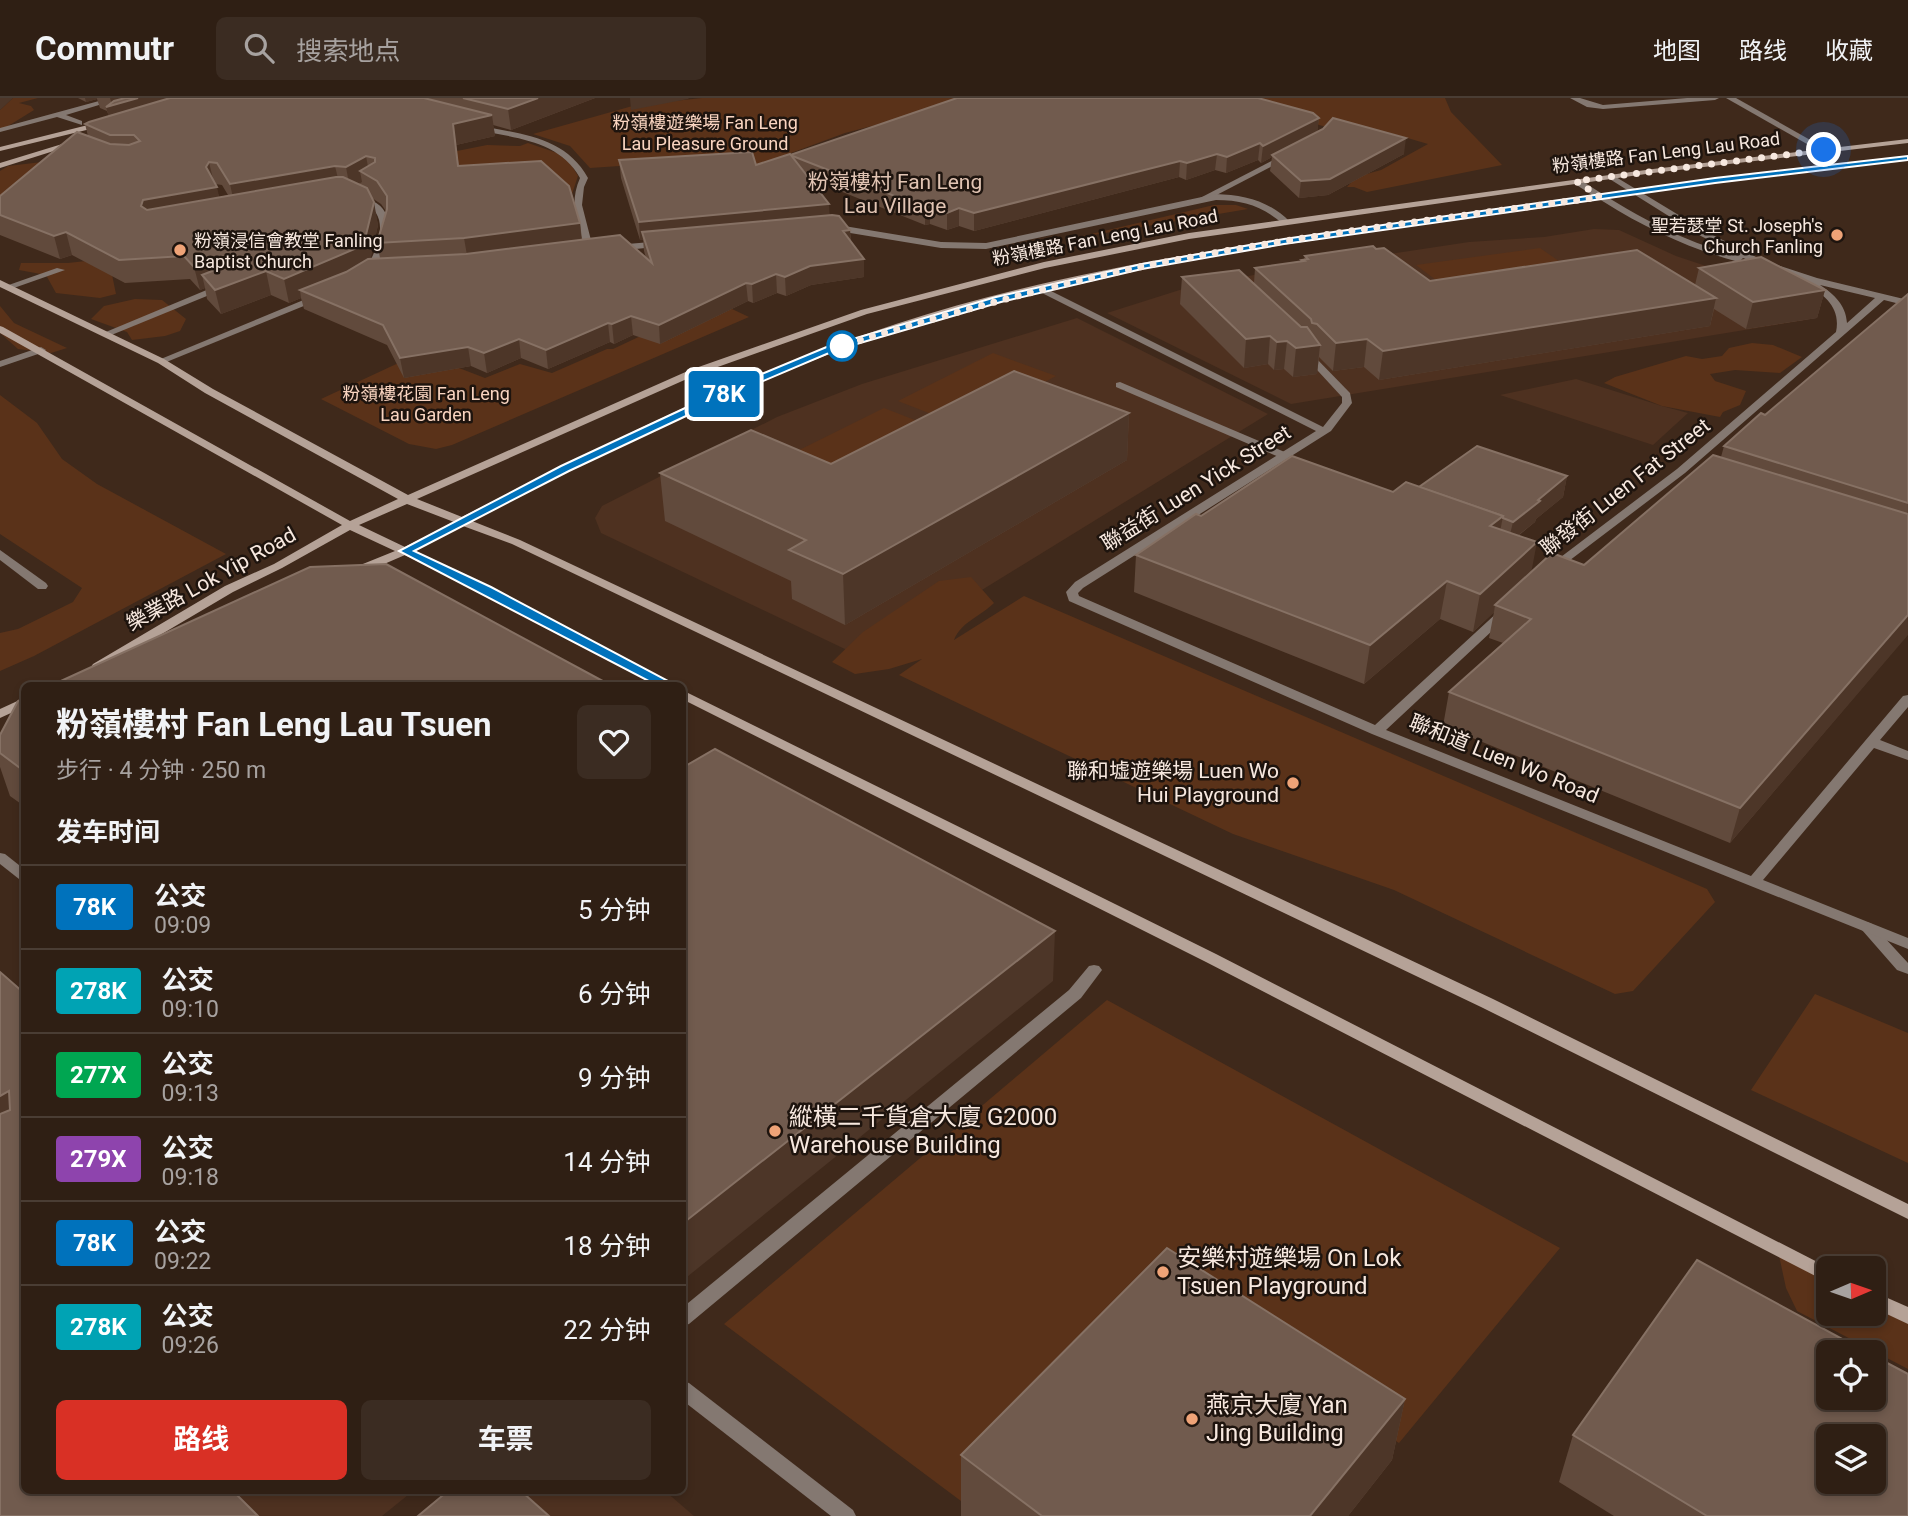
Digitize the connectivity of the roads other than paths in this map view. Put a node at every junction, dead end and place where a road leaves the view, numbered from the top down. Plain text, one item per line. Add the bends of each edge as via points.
1 (118, 98) edge
2 (1574, 98) edge
3 (1715, 98) edge
4 (1730, 98) edge
5 (58, 115) junction
6 (114, 120) edge
7 (465, 124) edge
8 (88, 127) junction
9 (0, 130) edge
10 (1908, 141) edge
11 (85, 143) edge
12 (0, 149) edge
13 (1824, 150) junction
14 (1298, 151) edge
15 (1908, 158) edge
16 (0, 166) edge
17 (1611, 176) junction
18 (1576, 181) junction
19 (362, 188) edge
20 (1636, 191) junction
21 (1600, 197) junction
22 (1204, 198) junction
23 (1286, 222) junction
24 (820, 228) edge
25 (679, 243) edge
26 (1761, 263) junction
27 (60, 270) dead end
28 (1794, 275) junction
29 (357, 280) edge
30 (4, 285) edge
31 (226, 285) edge
32 (1041, 289) junction
33 (333, 291) edge
34 (1883, 296) junction
35 (1908, 303) edge
36 (0, 329) edge
37 (106, 334) junction
38 (1840, 334) junction
39 (41, 350) junction
40 (1309, 356) edge
41 (160, 361) junction
42 (0, 364) edge
43 (1120, 385) dead end
44 (1323, 431) junction
45 (1283, 455) junction
46 (408, 500) junction
47 (463, 521) junction
48 (350, 525) junction
49 (405, 551) junction
50 (0, 554) edge
51 (1541, 562) edge
52 (1554, 567) junction
53 (1544, 576) edge
54 (340, 579) edge
55 (42, 586) dead end
56 (1514, 604) edge
57 (1088, 606) joint
58 (154, 649) edge
59 (660, 682) edge
60 (686, 696) edge
61 (1908, 699) edge
62 (21, 704) edge
63 (0, 714) edge
64 (1377, 731) junction
65 (1872, 742) junction
66 (1908, 756) edge
67 (0, 857) edge
68 (21, 874) edge
69 (1755, 880) junction
70 (1867, 927) junction
71 (1908, 944) edge
72 (1908, 969) edge
73 (1094, 970) dead end
74 (1908, 1212) edge
75 (1816, 1269) edge
76 (1886, 1305) edge
77 (686, 1315) edge
78 (1908, 1316) edge
79 (686, 1392) edge
80 (846, 1516) edge

1 - 5 street
2 - 3 street via 1590,105 1617,107
4 - 13 street
5 - 8 street
5 - 9 street
6 - 8 street
7 - 25 street via 542,143 575,161 584,178 577,202 587,251
8 - 12 street
10 - 13 street, 粉嶺樓路 Fan Leng Lau Road
11 - 16 street
13 - 17 street, 粉嶺樓路 Fan Leng Lau Road
14 - 22 street
15 - 20 street, 粉嶺樓路 Fan Leng Lau Road
17 - 18 street, 粉嶺樓路 Fan Leng Lau Road
17 - 20 street
18 - 21 street
18 - 23 street, 粉嶺樓路 Fan Leng Lau Road
19 - 29 street via 351,194 376,206 385,225 374,272
20 - 21 street, 粉嶺樓路 Fan Leng Lau Road
20 - 26 street
21 - 26 street via 1673,239
21 - 32 street, 粉嶺樓路 Fan Leng Lau Road via 1237,249
22 - 23 street via 1252,200 1270,207
22 - 24 street via 993,246 942,245
23 - 46 street, 粉嶺樓路 Fan Leng Lau Road via 1044,265 864,312 694,372
26 - 28 street
27 - 30 street
28 - 34 street
28 - 38 street via 1822,289 1835,302 1844,321
30 - 37 street
31 - 37 street
32 - 44 street
32 - 47 street, 粉嶺樓路 Fan Leng Lau Road via 833,348 687,409
33 - 41 street
34 - 35 street
34 - 38 street, 聯發街 Luen Fat Street
36 - 39 street
37 - 41 street
38 - 52 street, 聯發街 Luen Fat Street via 1686,473
39 - 42 street
39 - 48 street
40 - 44 street, 聯益街 Luen Yick Street via 1346,395 1341,413
41 - 46 street
43 - 45 street
44 - 45 street, 聯益街 Luen Yick Street
45 - 57 street, 聯益街 Luen Yick Street via 1275,466 1079,585 1073,598
46 - 47 street
46 - 48 street, 粉嶺樓路 Fan Leng Lau Road
47 - 49 street, 粉嶺樓路 Fan Leng Lau Road
47 - 74 street via 516,542 1475,997
48 - 49 street
48 - 58 street, 樂業路 Lok Yip Road via 87,672
49 - 54 street
49 - 59 street
50 - 55 street
51 - 52 street
52 - 53 street, 聯發街 Luen Fat Street
56 - 64 street
57 - 64 street, 聯和道 Luen Wo Road
60 - 75 street via 1211,958
61 - 65 street
62 - 63 street
64 - 69 street, 聯和道 Luen Wo Road
65 - 66 street
65 - 69 street
67 - 68 street
69 - 70 street, 聯和道 Luen Wo Road
70 - 71 street, 聯和道 Luen Wo Road
70 - 72 street
73 - 77 street via 1075,994
76 - 78 street
79 - 80 street

